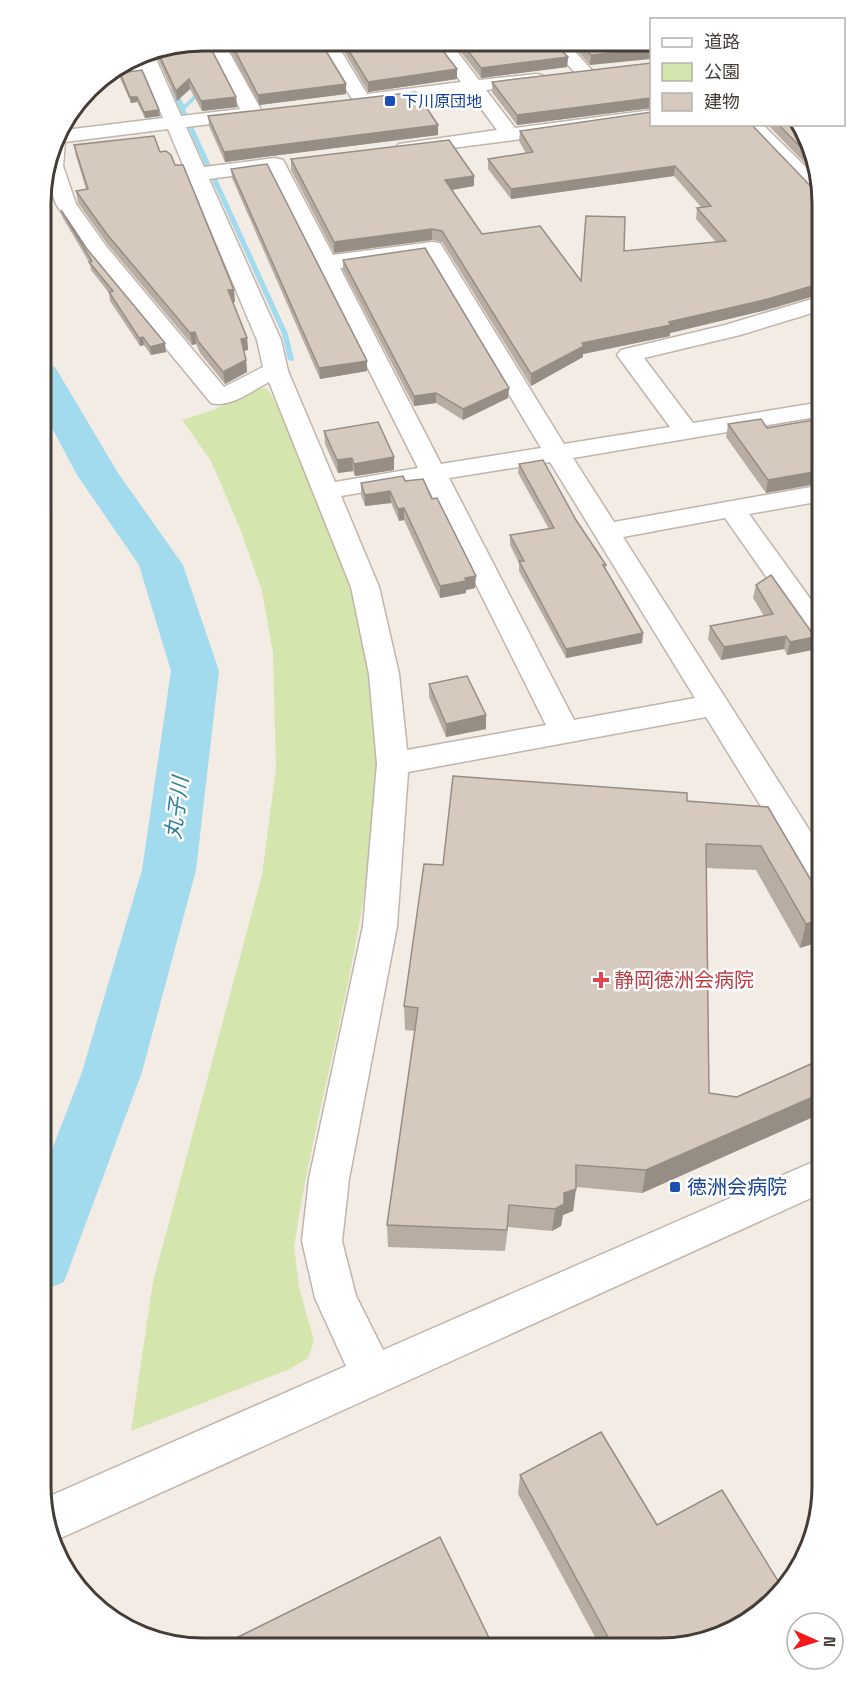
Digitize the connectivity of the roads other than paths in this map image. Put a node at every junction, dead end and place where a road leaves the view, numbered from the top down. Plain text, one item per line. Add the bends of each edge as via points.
1 (220, 51) edge
2 (332, 51) edge
3 (448, 51) edge
4 (564, 51) edge
5 (148, 62) edge
6 (607, 71) edge
7 (585, 73) junction
8 (475, 87) junction
9 (362, 100) junction
10 (340, 102) edge
11 (274, 111) edge
12 (252, 113) junction
13 (650, 116) edge
14 (175, 123) junction
15 (753, 126) edge
16 (510, 135) junction
17 (67, 136) edge
18 (381, 151) edge
19 (805, 156) edge
20 (786, 159) junction
21 (300, 161) edge
22 (276, 164) junction
23 (55, 171) edge
24 (198, 174) junction
25 (811, 182) edge
26 (326, 262) junction
27 (812, 306) edge
28 (276, 370) junction
29 (812, 410) edge
30 (686, 431) junction
31 (557, 453) junction
32 (433, 473) junction
33 (326, 491) junction
34 (812, 495) edge
35 (732, 509) junction
36 (606, 532) junction
37 (812, 621) edge
38 (714, 705) junction
39 (564, 731) junction
40 (393, 764) junction
41 (812, 861) edge
42 (812, 1179) edge
43 (373, 1376) junction
44 (62, 1514) edge

1 - 12 street
2 - 9 street
3 - 8 street
4 - 7 street
5 - 14 street
6 - 7 street
7 - 8 street
8 - 9 street
8 - 16 street
9 - 10 street
11 - 12 street
12 - 14 street
13 - 16 street
14 - 17 street
14 - 24 street
15 - 20 street
16 - 18 street
19 - 20 street
20 - 25 street
21 - 22 street
22 - 24 street
22 - 26 street
23 - 28 street via 66,204 98,251 220,398
24 - 28 street via 269,340
26 - 31 street via 432,248
26 - 32 street
27 - 30 street via 629,355
28 - 33 street
29 - 30 street
30 - 31 street
31 - 32 street
31 - 36 street
32 - 33 street
32 - 39 street
33 - 40 street via 365,587 384,674
34 - 35 street
35 - 36 street
35 - 37 street
36 - 38 street
38 - 39 street
38 - 41 street
39 - 40 street
40 - 43 street via 380,926 329,1179 322,1241 336,1298
42 - 43 street
43 - 44 street

